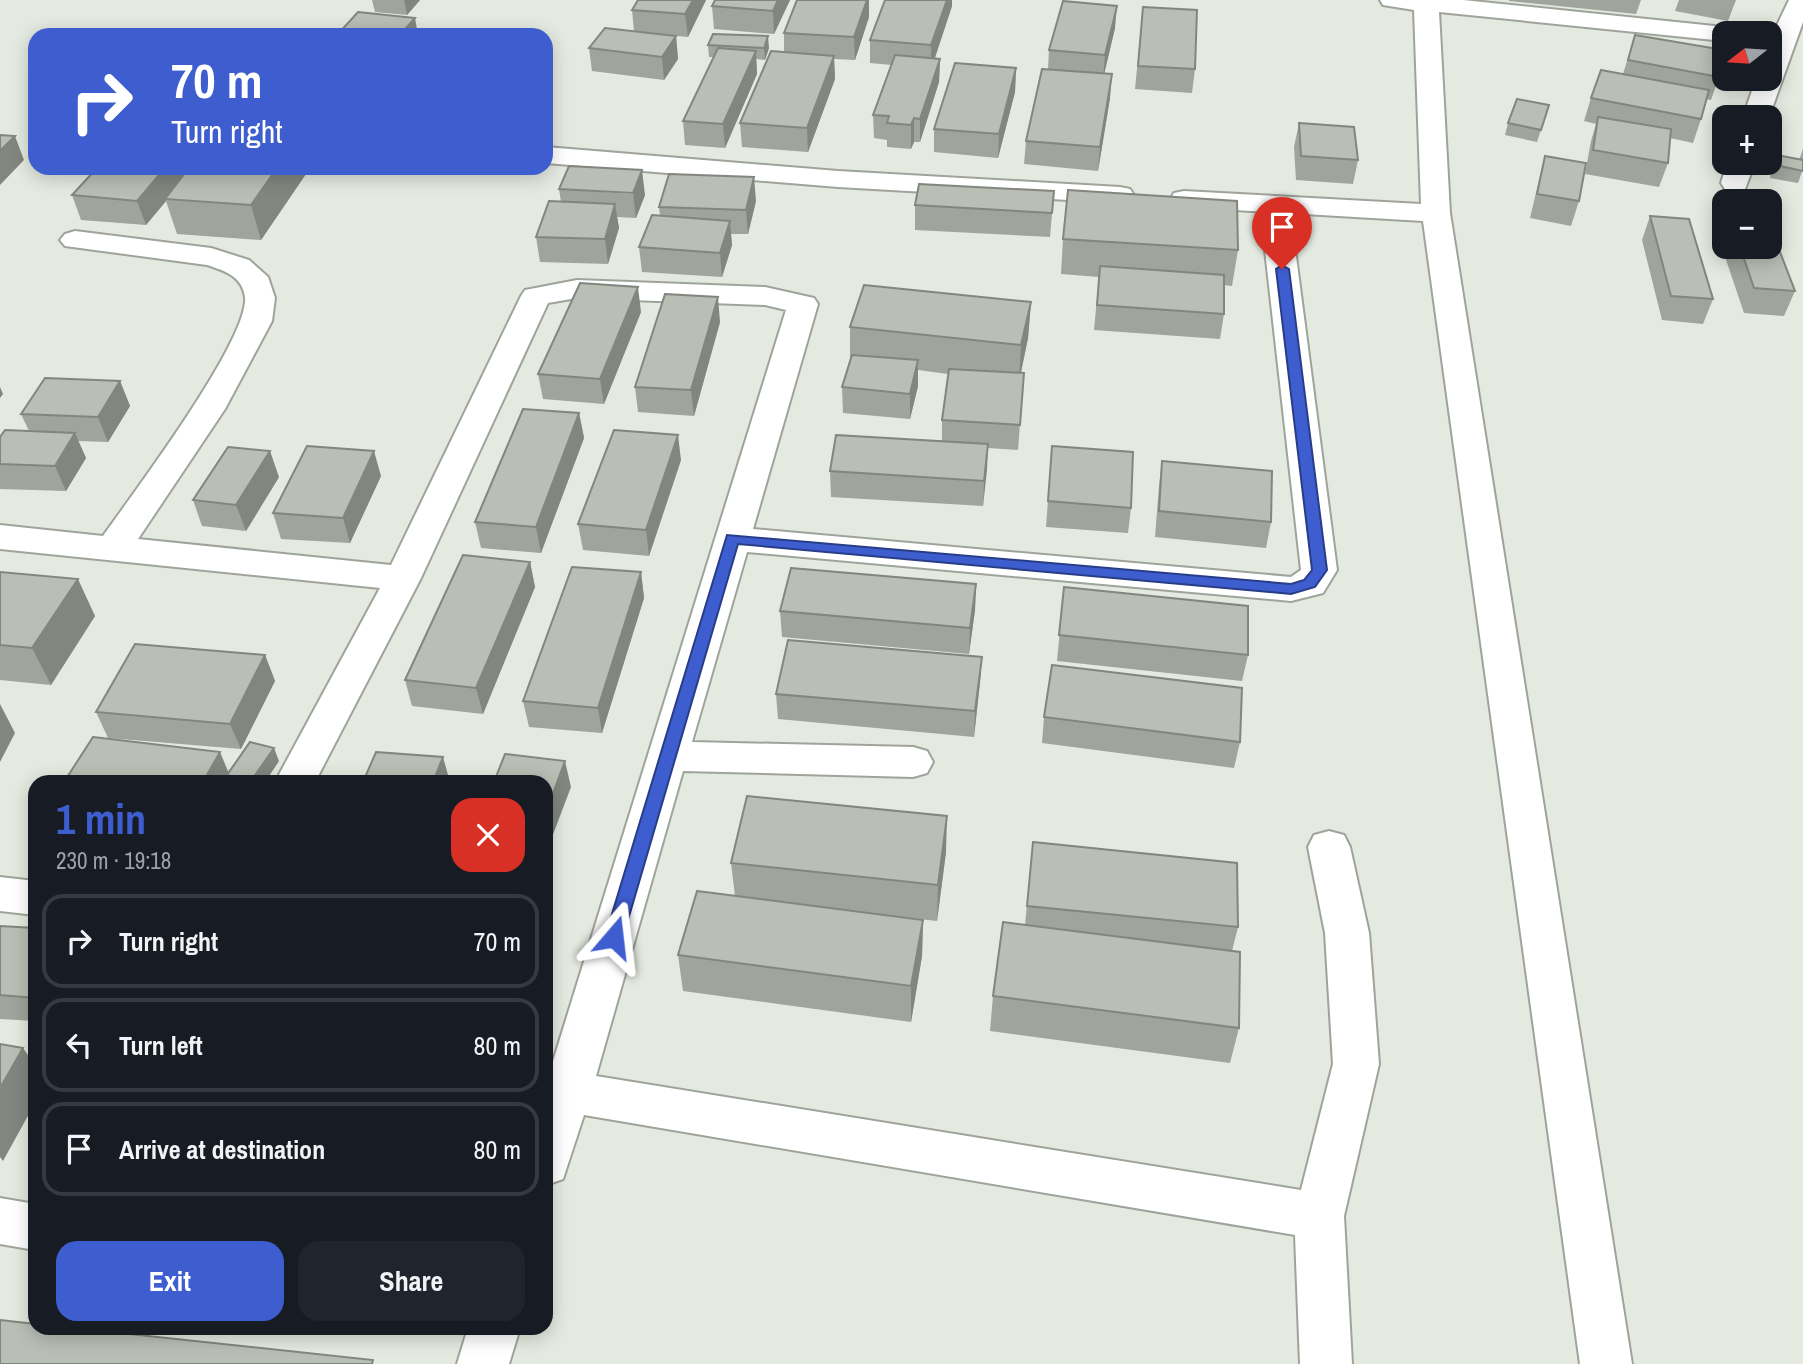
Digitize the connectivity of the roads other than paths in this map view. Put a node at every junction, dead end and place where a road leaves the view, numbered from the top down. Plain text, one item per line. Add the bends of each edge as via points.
1 (1801, 0) edge
2 (1415, 1) edge
3 (1712, 33) edge
4 (1785, 39) edge
5 (1760, 105) edge
6 (553, 156) edge
7 (1436, 213) junction
8 (75, 240) dead end
9 (1279, 241) dead end
10 (0, 537) edge
11 (733, 539) junction
12 (114, 547) junction
13 (403, 578) junction
14 (667, 756) junction
15 (913, 762) dead end
16 (299, 775) edge
17 (1329, 847) dead end
18 (0, 894) edge
19 (28, 897) edge
20 (568, 1093) junction
21 (553, 1141) edge
22 (1319, 1216) junction
23 (0, 1221) edge
24 (28, 1226) edge
25 (492, 1335) edge
26 (483, 1364) edge
27 (1326, 1364) edge
28 (1606, 1364) edge

1 - 4 street
2 - 3 street
2 - 7 street
4 - 5 street
6 - 7 street via 838,179
7 - 28 street
8 - 12 street via 211,257 239,266 253,277 260,298 257,321 209,409
9 - 11 street via 1319,570 1310,584 1291,589
10 - 12 street
11 - 13 street via 803,304 765,296 577,289 536,296
11 - 14 street
12 - 13 street
13 - 16 street
14 - 15 street
14 - 20 street
17 - 22 street via 1347,933 1356,1064
18 - 19 street
20 - 21 street
20 - 22 street
22 - 27 street
23 - 24 street
25 - 26 street

